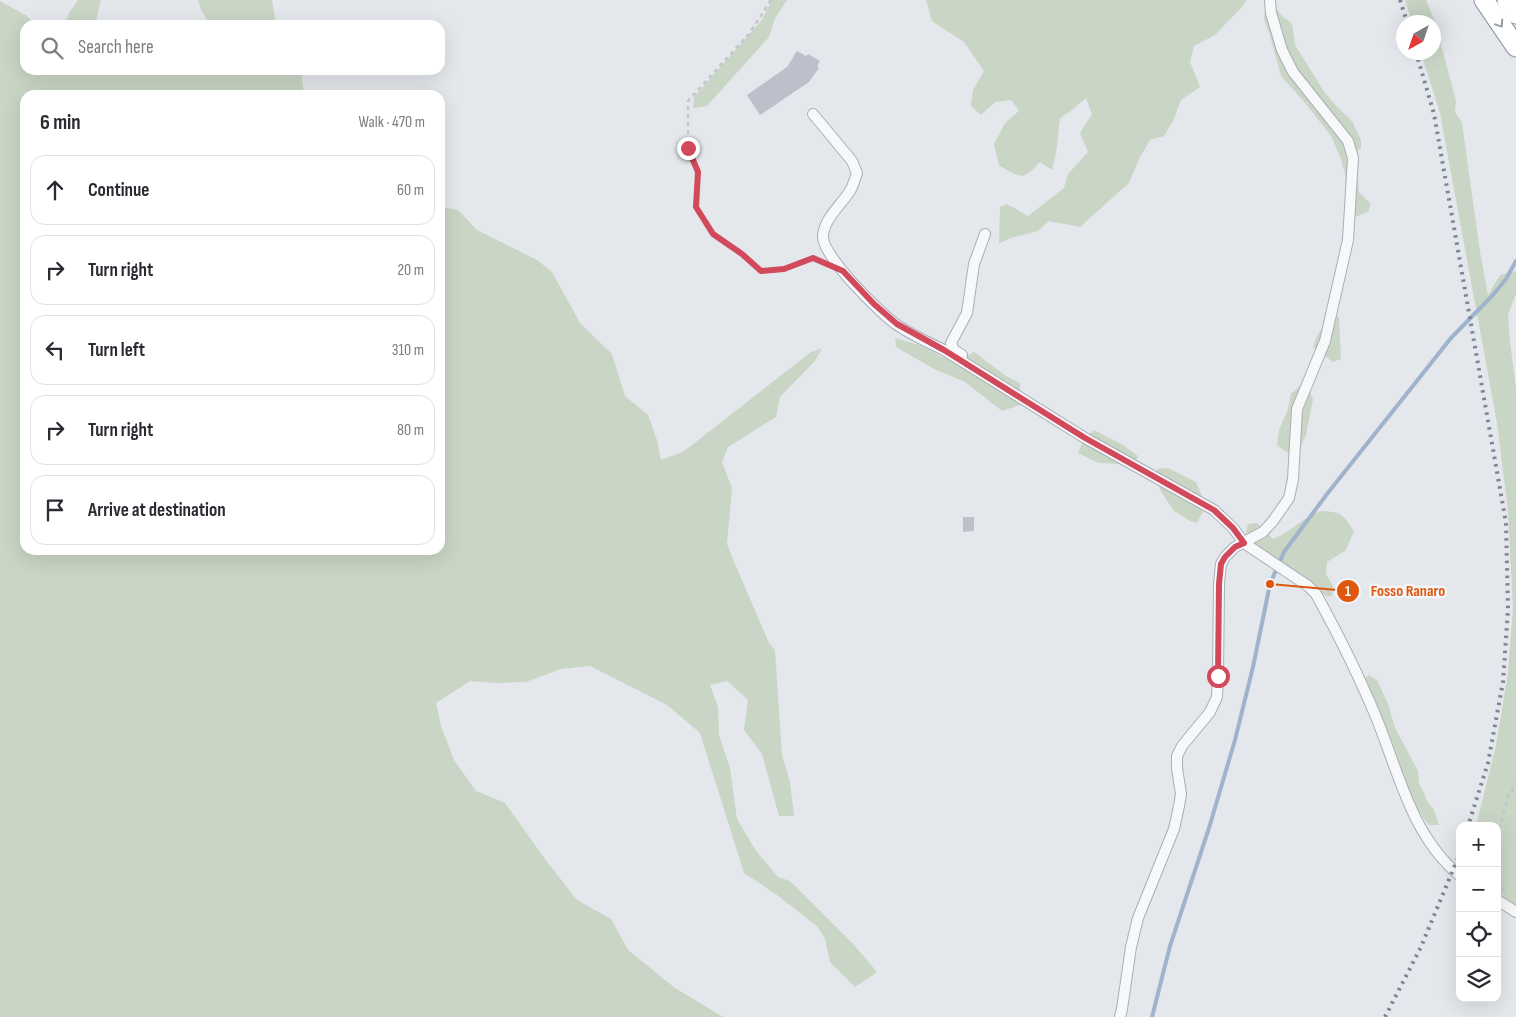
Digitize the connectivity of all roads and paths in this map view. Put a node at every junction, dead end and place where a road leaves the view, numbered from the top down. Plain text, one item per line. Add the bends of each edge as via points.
1 (770, 0) edge
2 (1270, 0) edge
3 (1484, 0) edge
4 (1507, 0) edge
5 (1516, 14) edge
6 (1516, 48) edge
7 (813, 114) dead end
8 (985, 234) dead end
9 (843, 271) junction
10 (980, 373) junction
11 (1244, 543) junction
12 (1516, 784) edge
13 (1501, 822) edge
14 (1497, 867) edge
15 (1456, 873) edge
16 (1501, 902) edge
17 (1512, 909) edge
18 (1120, 1017) edge

1 - 9 path via 749,34 688,101 688,148 698,172 696,207 713,234 761,271 784,269 813,258
2 - 11 street via 1282,50 1293,72 1348,141 1353,158 1351,206 1348,240 1325,341 1297,409 1289,498 1263,532
3 -> 6 highway
4 - 5 highway
7 - 9 street via 852,161 857,173 851,189 825,226 822,240
8 - 10 street via 974,264 967,313 951,342 954,350 979,367
9 - 10 street via 897,324
10 - 11 street via 1085,438 1214,510
11 - 15 street via 1316,594 1373,710 1408,804 1438,855
11 - 18 street via 1235,547 1221,564 1217,697 1210,712 1177,756 1181,794 1174,829 1138,918
12 - 13 path via 1508,797
14 - 17 path
16 - 17 street

